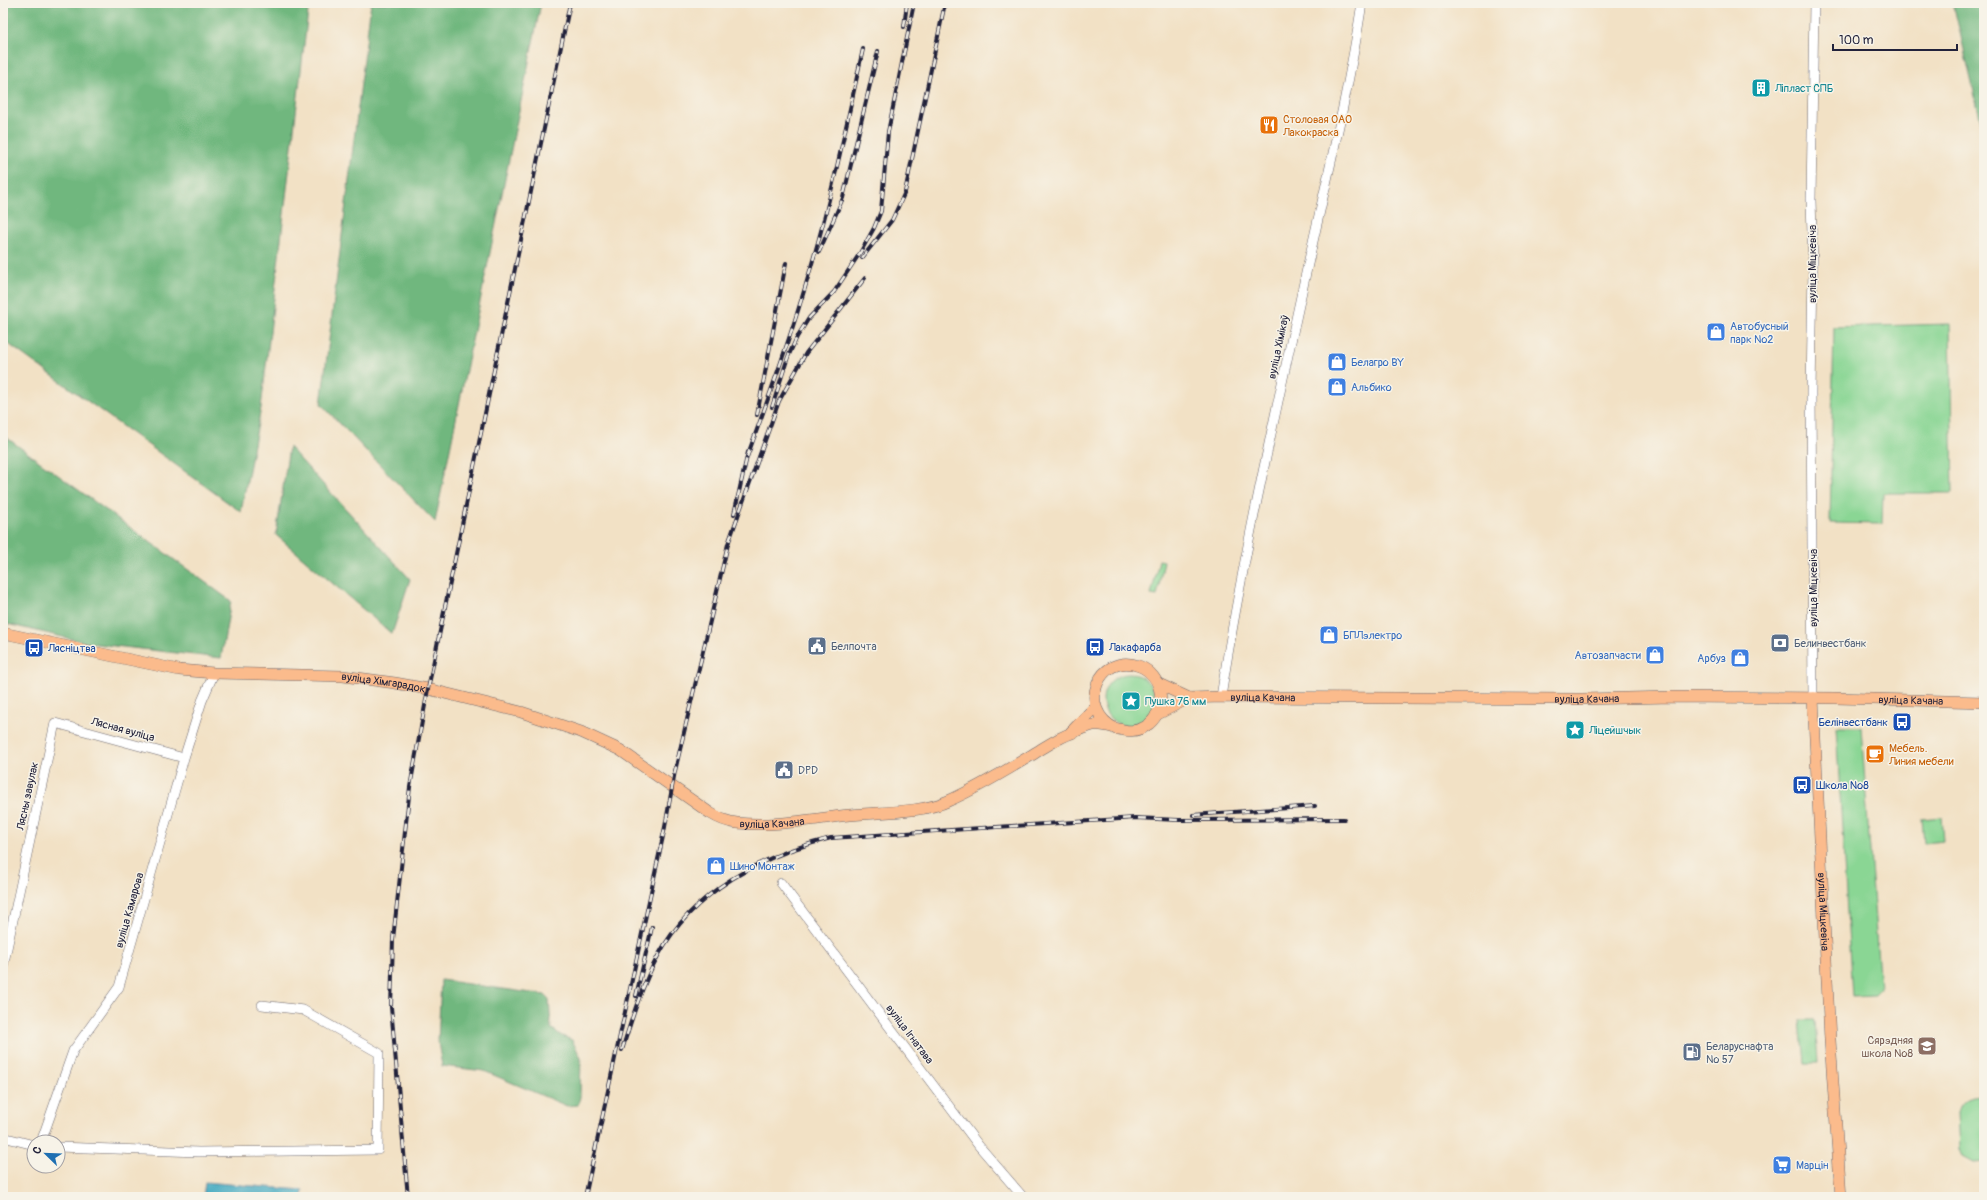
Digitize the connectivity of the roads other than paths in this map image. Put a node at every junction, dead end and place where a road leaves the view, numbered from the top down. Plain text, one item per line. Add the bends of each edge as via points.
1 (1362, 3) edge
2 (1814, 3) edge
3 (3, 634) edge
4 (214, 673) junction
5 (1158, 684) junction
6 (1221, 697) junction
7 (1189, 698) junction
8 (1813, 698) junction
9 (1984, 702) edge
10 (486, 704) joint
11 (1095, 708) junction
12 (1156, 715) junction
13 (55, 723) joint
14 (1116, 729) junction
15 (1069, 734) junction
16 (184, 758) junction
17 (782, 883) dead end
18 (3, 968) edge
19 (262, 1005) dead end
20 (44, 1134) edge
21 (3, 1137) edge
22 (26, 1143) edge
23 (66, 1147) edge
24 (1022, 1197) edge
25 (1841, 1197) edge

1 - 6 street, вуліца Хімікаў via 1345,99 1243,570
2 - 8 street, вуліца Міцкевіча via 1811,200
3 - 4 main road, вуліца Хімгарадок via 179,670
4 - 10 main road, вуліца Хімгарадок via 343,676 428,689
4 - 16 street, вуліца Камарова
5 - 7 main road, вуліца Качана
5 - 11 main road, вуліца Качана via 1148,670 1139,666 1115,666 1103,675 1094,690
5 - 12 main road via 1161,700
6 - 7 main road, вуліца Качана
6 - 8 main road, вуліца Качана via 1582,700 1672,697
7 - 12 main road, вуліца Качана
8 - 9 main road, вуліца Качана
8 - 25 main road, вуліца Міцкевіча via 1830,1040
10 - 15 main road, вуліца Качана via 521,712 602,741 620,750 710,814 737,823 770,823 906,810 947,802
11 - 14 main road via 1103,721
11 - 15 main road, вуліца Качана
12 - 14 main road, вуліца Качана via 1149,724 1139,729
13 - 16 street, Лясная вуліца
13 - 18 street, Лясны завулак
14 - 15 main road, вуліца Качана via 1094,725
16 - 20 street, вуліца Камарова via 119,987 73,1051
17 - 24 street, вуліца Ігнатава via 979,1146
19 - 23 street via 303,1010 379,1053 378,1150 199,1152
21 - 22 street

